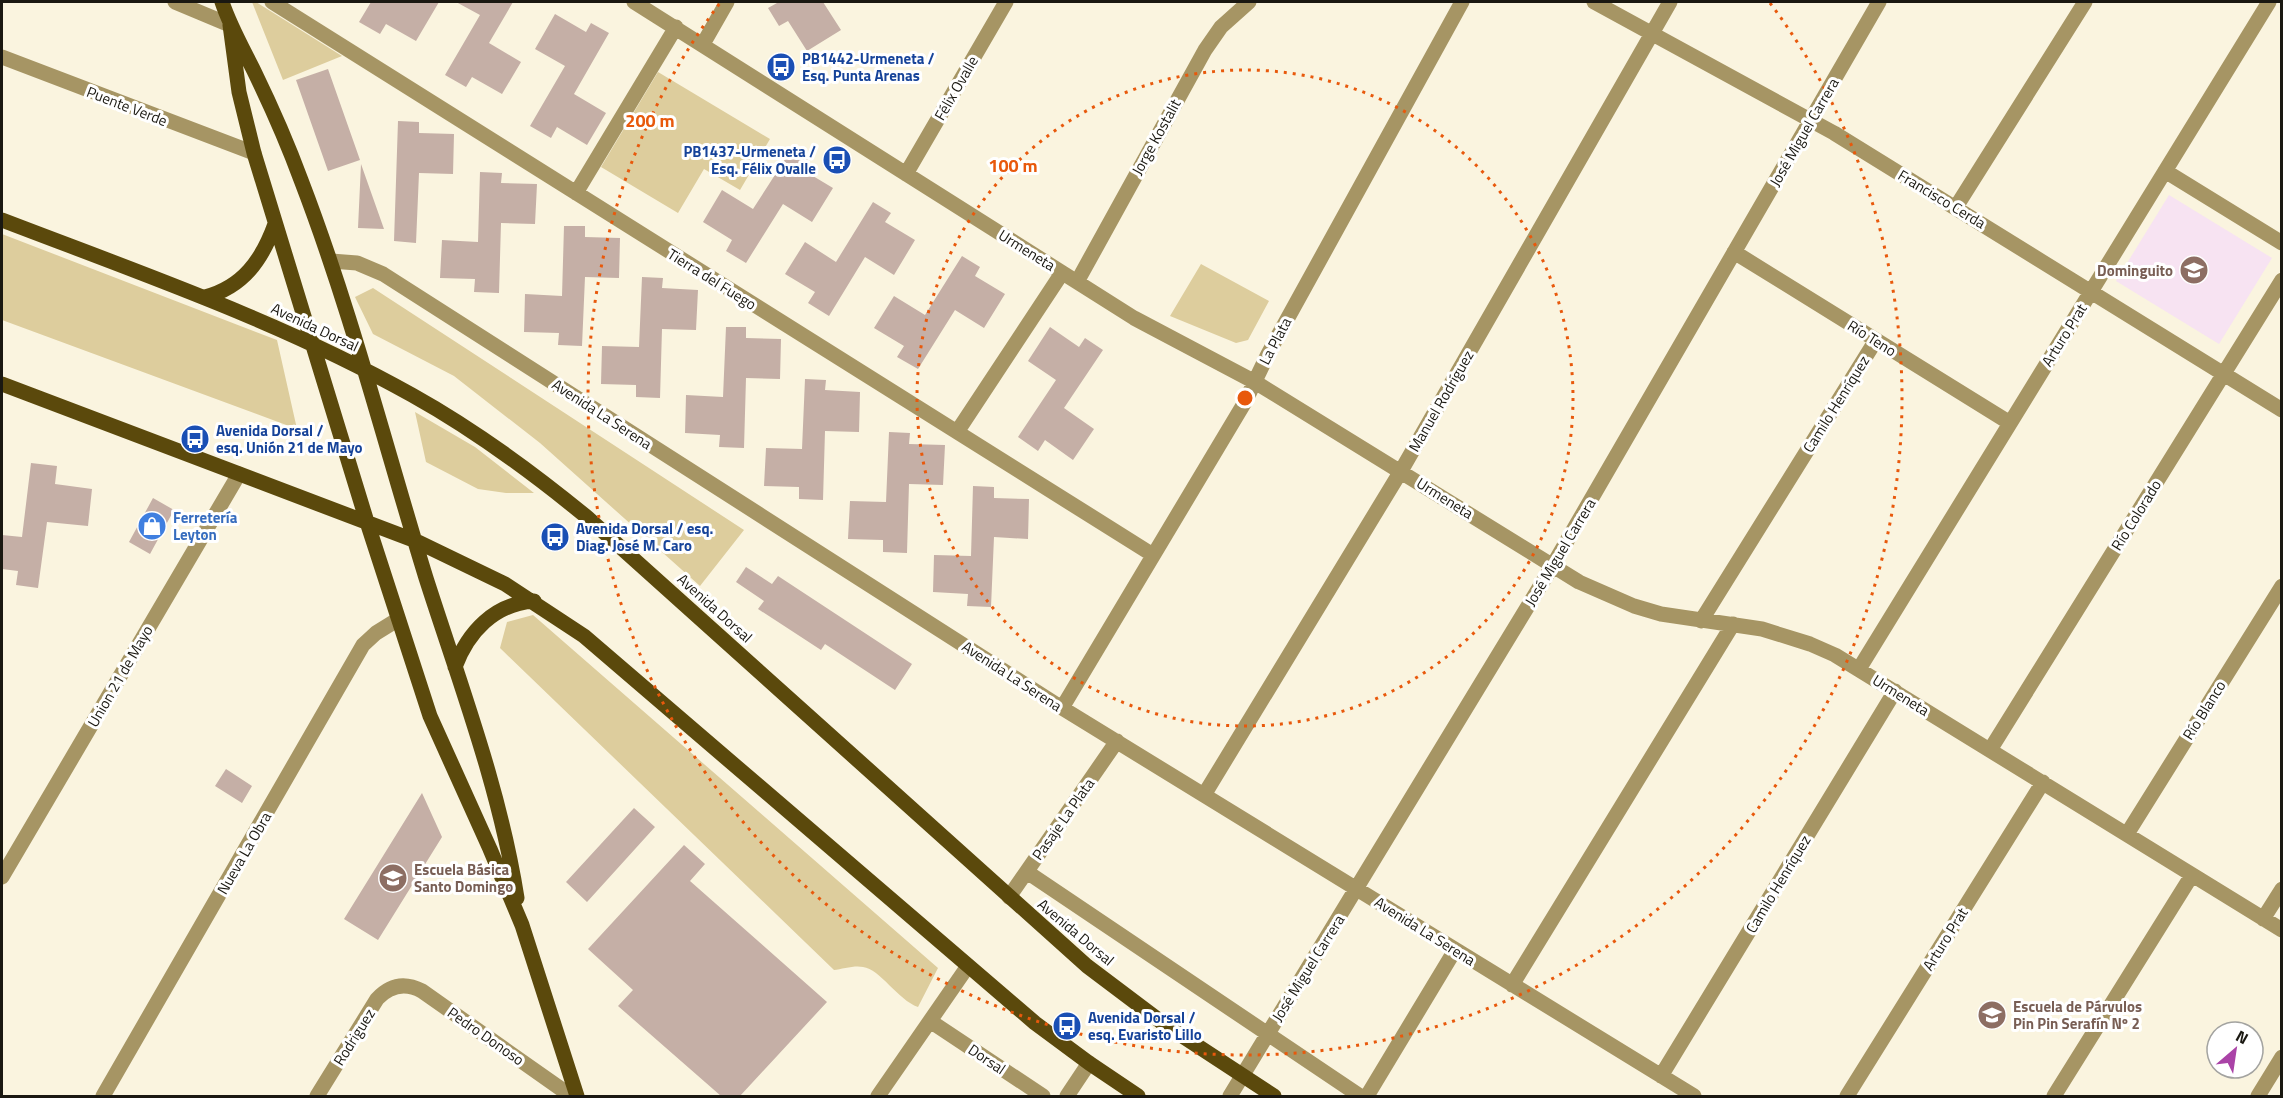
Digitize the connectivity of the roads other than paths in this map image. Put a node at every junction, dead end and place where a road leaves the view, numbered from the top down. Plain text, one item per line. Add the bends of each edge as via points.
1 (175, 2) edge
2 (222, 2) edge
3 (272, 2) edge
4 (634, 2) edge
5 (727, 2) edge
6 (1006, 2) edge
7 (1248, 2) edge
8 (1462, 2) edge
9 (1594, 2) edge
10 (1670, 2) edge
11 (1879, 2) edge
12 (2085, 2) edge
13 (2269, 2) edge
14 (230, 25) junction
15 (676, 27) junction
16 (1652, 33) junction
17 (702, 44) junction
18 (2, 57) edge
19 (1810, 120) junction
20 (254, 153) junction
21 (2165, 171) junction
22 (906, 174) junction
23 (576, 193) junction
24 (1956, 207) junction
25 (2, 220) edge
26 (275, 224) junction
27 (2282, 243) edge
28 (1734, 252) junction
29 (331, 261) junction
30 (1062, 273) junction
31 (2282, 280) edge
32 (1077, 282) junction
33 (2091, 291) junction
34 (205, 297) junction
35 (1876, 340) junction
36 (311, 344) junction
37 (366, 371) junction
38 (2223, 374) junction
39 (1255, 382) junction
40 (2, 384) edge
41 (2282, 410) edge
42 (2010, 423) junction
43 (957, 432) junction
44 (1401, 471) junction
45 (239, 474) junction
46 (367, 522) junction
47 (416, 541) junction
48 (1153, 555) junction
49 (1553, 565) junction
50 (2281, 589) edge
51 (534, 601) junction
52 (398, 620) junction
53 (1701, 621) junction
54 (1733, 624) junction
55 (454, 667) junction
56 (1859, 669) junction
57 (1895, 691) junction
58 (1062, 708) junction
59 (1117, 741) junction
60 (1990, 750) junction
61 (2043, 782) junction
62 (1204, 795) junction
63 (2127, 834) junction
64 (1027, 872) junction
65 (2192, 875) junction
66 (2, 877) edge
67 (1356, 889) junction
68 (2282, 889) edge
69 (1010, 897) junction
70 (2263, 919) junction
71 (522, 925) junction
72 (2282, 930) edge
73 (1455, 950) junction
74 (968, 966) junction
75 (1512, 985) junction
76 (397, 986) joint
77 (930, 1021) junction
78 (1267, 1034) junction
79 (2282, 1057) edge
80 (1089, 1063) junction
81 (1241, 1075) junction
82 (1660, 1076) junction
83 (103, 1096) edge
84 (317, 1096) edge
85 (571, 1096) edge
86 (578, 1096) edge
87 (878, 1096) edge
88 (1043, 1096) edge
89 (1067, 1096) edge
90 (1138, 1096) edge
91 (1230, 1096) edge
92 (1274, 1096) edge
93 (1360, 1096) edge
94 (1366, 1096) edge
95 (1694, 1096) edge
96 (1847, 1096) edge
97 (2054, 1096) edge
98 (2258, 1096) edge

1 - 14 street
2 - 14 main road
3 - 23 street, Tierra del Fuego
4 - 15 street, Urmeneta
5 - 17 street
6 - 22 street, Félix Ovalle
7 - 32 street, Jorge Kostalit via 1221,27 1204,50
8 - 39 street, La Plata
9 - 16 street, Francisco Cerda
10 - 16 street, Manuel Rodríguez
11 - 19 street, José Miguel Carrera
12 - 24 street
13 - 21 street, Arturo Prat
14 - 20 main road via 239,92
14 - 29 main road via 278,123
15 - 17 street, Urmeneta
15 - 23 street
16 - 19 street, Francisco Cerda
16 - 44 street, Manuel Rodríguez
17 - 22 street, Urmeneta
18 - 20 street, Puente Verde
19 - 24 street, Francisco Cerda
19 - 28 street, José Miguel Carrera
20 - 26 main road
21 - 27 street
21 - 33 street, Arturo Prat
22 - 30 street, Urmeneta
23 - 43 street, Tierra del Fuego
24 - 33 street, Francisco Cerda
25 - 34 main road, Avenida Dorsal
26 - 34 main road via 252,269 231,286
26 - 36 main road
28 - 35 street, Río Teno
28 - 49 street, José Miguel Carrera
29 - 37 main road
29 - 58 street, Avenida La Serena via 357,262 383,274
30 - 32 street, Urmeneta
30 - 43 street
31 - 38 street, Río Colorado
32 - 39 street, Urmeneta via 1153,329
33 - 38 street, Francisco Cerda
33 - 42 street, Arturo Prat
34 - 36 main road, Avenida Dorsal
35 - 42 street, Río Teno
35 - 53 street, Camilo Henríquez
36 - 37 main road, Avenida Dorsal
36 - 46 main road
37 - 47 main road
37 - 69 main road, Avenida Dorsal via 502,451 579,511
38 - 41 street, Francisco Cerda
38 - 60 street, Río Colorado
39 - 44 street, Urmeneta
39 - 48 street, La Plata
40 - 45 main road
42 - 56 street, Arturo Prat
43 - 48 street, Tierra del Fuego
44 - 49 street, Urmeneta
44 - 62 street, Manuel Rodríguez
45 - 46 main road
45 - 66 street, Union 21 de Mayo
46 - 47 main road
46 - 52 main road
47 - 51 main road
47 - 55 main road
48 - 58 street, La Plata
49 - 53 street, Urmeneta via 1579,582 1634,606
49 - 67 street, José Miguel Carrera
50 - 63 street, Río Blanco
51 - 55 main road via 509,607 480,625 467,640
51 - 74 main road via 611,658
52 - 71 main road via 437,736
52 - 83 street, Nueva La Obra via 363,645
53 - 54 street, Urmeneta
54 - 56 street, Urmeneta via 1810,644
54 - 75 street
55 - 71 main road via 502,820
56 - 57 street, Urmeneta
57 - 60 street, Urmeneta
57 - 82 street, Camilo Henríquez
58 - 59 street, Avenida La Serena
59 - 62 street, Avenida La Serena
59 - 64 street, Pasaje La Plata
60 - 61 street, Urmeneta
61 - 63 street, Urmeneta
61 - 96 street, Arturo Prat
62 - 67 street, Avenida La Serena
63 - 65 street, Urmeneta
64 - 69 street, Pasaje La Plata
64 - 78 street, Avenida Dorsal
65 - 70 street, Urmeneta
65 - 97 street
67 - 73 street, Avenida La Serena
67 - 78 street, José Miguel Carrera
68 - 70 street
69 - 81 main road, Avenida Dorsal via 1125,996
70 - 72 street, Urmeneta
71 - 86 main road
73 - 75 street, Avenida La Serena
73 - 94 street
74 - 77 street
74 - 80 main road
75 - 82 street, Avenida La Serena
76 - 84 street, Rodriguez via 378,999
76 - 85 street, Pedro Donoso via 422,991
77 - 87 street
77 - 88 street, Dorsal
78 - 81 street, José Miguel Carrera
78 - 93 street, Avenida Dorsal
79 - 98 street
80 - 89 street
80 - 90 main road
81 - 91 street, José Miguel Carrera
81 - 92 main road, Avenida Dorsal
82 - 95 street, Avenida La Serena

